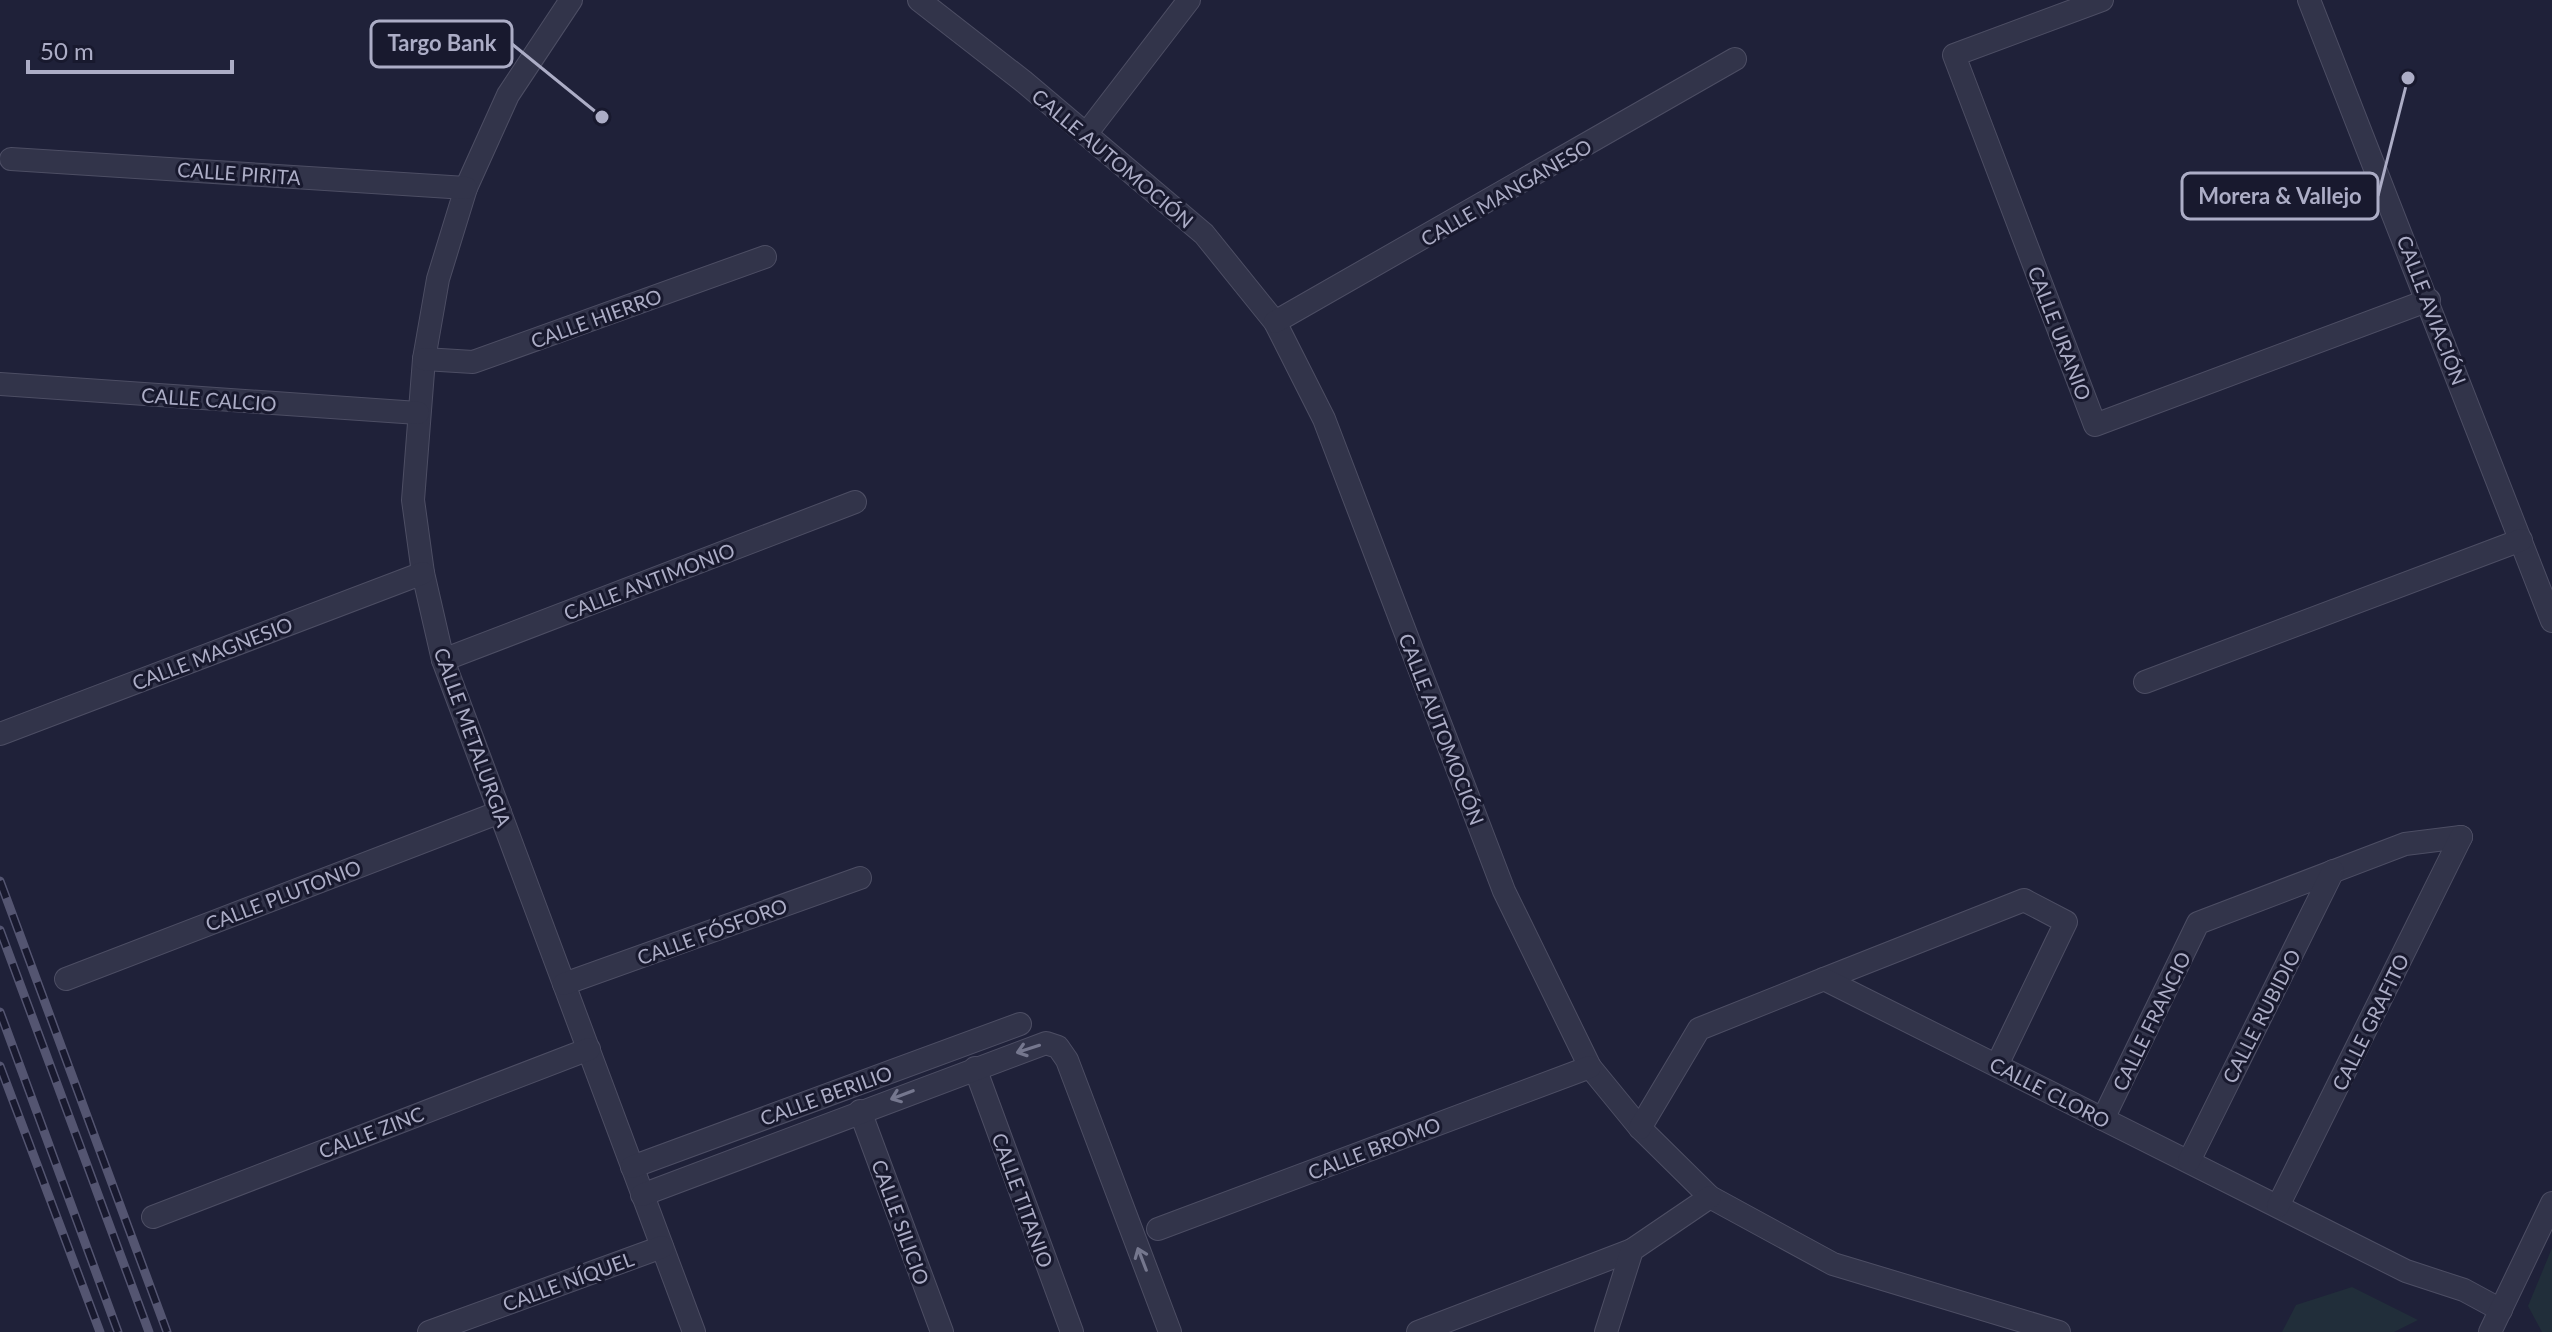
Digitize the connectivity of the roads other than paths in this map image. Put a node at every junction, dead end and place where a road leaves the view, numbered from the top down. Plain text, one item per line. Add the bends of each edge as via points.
1 (571, 0) edge
2 (919, 0) edge
3 (1189, 0) edge
4 (2102, 0) edge
5 (2309, 0) edge
6 (1735, 59) dead end
7 (1086, 134) junction
8 (11, 159) dead end
9 (466, 188) junction
10 (765, 257) dead end
11 (2429, 300) junction
12 (1275, 322) junction
13 (424, 359) junction
14 (0, 384) edge
15 (418, 413) junction
16 (855, 502) dead end
17 (2521, 540) junction
18 (423, 573) junction
19 (2552, 621) edge
20 (443, 660) junction
21 (2145, 682) dead end
22 (0, 734) edge
23 (500, 812) junction
24 (2333, 871) junction
25 (860, 878) dead end
26 (66, 979) dead end
27 (1824, 979) junction
28 (564, 984) junction
29 (1020, 1024) dead end
30 (589, 1049) junction
31 (1997, 1065) junction
32 (1590, 1067) junction
33 (975, 1068) junction
34 (860, 1111) junction
35 (2103, 1119) junction
36 (1640, 1128) junction
37 (2189, 1161) junction
38 (632, 1167) junction
39 (642, 1195) junction
40 (1710, 1197) junction
41 (2552, 1203) edge
42 (2278, 1206) junction
43 (153, 1217) dead end
44 (1158, 1229) dead end
45 (662, 1247) junction
46 (1632, 1250) junction
47 (2501, 1310) junction
48 (429, 1332) edge
49 (694, 1332) edge
50 (942, 1332) edge
51 (1072, 1332) edge
52 (1170, 1332) edge
53 (1418, 1332) edge
54 (1606, 1332) edge
55 (2059, 1332) edge
56 (2487, 1332) edge
57 (2515, 1332) edge

1 - 9 street, CALLE METALURGIA via 508,95
2 - 7 street, CALLE AUTOMOCIÓN
3 - 7 street
4 - 11 street, CALLE URANIO via 1954,55 2095,425
5 - 11 street, CALLE AVIACIÓN
6 - 12 street, CALLE MANGANESO
7 - 12 street, CALLE AUTOMOCIÓN via 1204,234
8 - 9 street, CALLE PIRITA
9 - 13 street, CALLE METALURGIA via 438,279
10 - 13 street, CALLE HIERRO via 473,362
11 - 17 street, CALLE AVIACIÓN
12 - 32 street, CALLE AUTOMOCIÓN via 1324,419 1504,891
13 - 15 street, CALLE METALURGIA
14 - 15 street, CALLE CALCIO
15 - 18 street, CALLE METALURGIA via 413,500
16 - 20 street, CALLE ANTIMONIO
17 - 19 street, CALLE AVIACIÓN
17 - 21 street
18 - 20 street, CALLE METALURGIA
18 - 22 street, CALLE MAGNESIO
20 - 23 street, CALLE METALURGIA
23 - 26 street, CALLE PLUTONIO
23 - 28 street, CALLE METALURGIA
24 - 35 street, CALLE FRANCIO via 2198,923
24 - 37 street, CALLE RUBIDIO
24 - 42 street, CALLE GRAFITO via 2405,844 2461,837
25 - 28 street, CALLE FÓSFORO
27 - 31 street, CALLE CLORO
27 - 31 street via 2024,900 2066,922
27 - 36 street via 1699,1029
28 - 30 street, CALLE METALURGIA
29 - 38 street, CALLE BERILIO
30 - 38 street, CALLE METALURGIA
30 - 43 street, CALLE ZINC
31 - 35 street, CALLE CLORO
32 - 36 street, CALLE AUTOMOCIÓN
32 - 44 street, CALLE BROMO
33 -> 34 street
33 - 51 street, CALLE TITANIO
52 -> 33 street via 1058,1047 1046,1043
34 - 39 street
34 - 50 street, CALLE SILICIO
35 - 37 street, CALLE CLORO
36 - 40 street, CALLE AUTOMOCIÓN
37 - 42 street, CALLE CLORO
38 - 39 street, CALLE METALURGIA
39 - 45 street, CALLE METALURGIA
40 - 46 street
40 - 55 street, CALLE AUTOMOCIÓN via 1833,1264
41 - 47 street
42 - 47 street, CALLE CLORO via 2406,1271 2464,1290
45 - 48 street, CALLE NÍQUEL
45 - 49 street, CALLE METALURGIA
46 - 53 street
46 - 54 street
47 - 56 street
47 - 57 street

